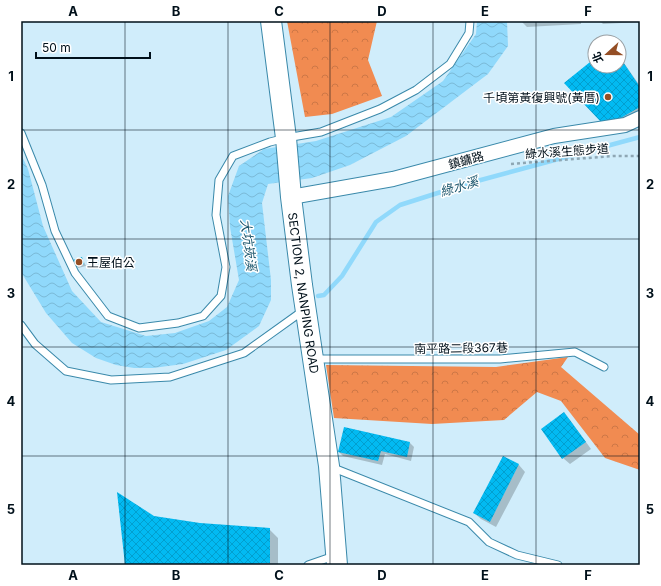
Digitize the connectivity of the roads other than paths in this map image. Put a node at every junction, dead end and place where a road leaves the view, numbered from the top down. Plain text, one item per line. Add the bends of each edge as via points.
1 (271, 21) edge
2 (470, 21) edge
3 (640, 118) edge
4 (21, 133) edge
5 (286, 140) junction
6 (291, 191) junction
7 (306, 309) junction
8 (21, 325) edge
9 (314, 359) junction
10 (604, 367) dead end
11 (329, 466) junction
12 (336, 560) edge
13 (308, 565) edge
14 (558, 565) edge

1 - 5 street, SECTION 2, NANPING ROAD
2 - 5 lane via 469,33 450,64 416,90 380,109 321,132
3 - 6 street, 鎮鏞路 via 625,124 554,136 393,180
4 - 5 lane via 42,184 55,231 75,273 108,316 139,328 178,323 203,316 221,296 226,267 216,215 219,180 232,156 270,142
5 - 6 street, SECTION 2, NANPING ROAD
6 - 7 street, SECTION 2, NANPING ROAD
7 - 8 lane via 244,353 170,377 126,380 111,380 66,371 35,344
7 - 9 street, SECTION 2, NANPING ROAD
9 - 10 lane, 南平路二段367巷 via 500,359 575,352
9 - 11 street, SECTION 2, NANPING ROAD
11 - 12 street, SECTION 2, NANPING ROAD
11 - 14 lane via 469,522 488,542 517,555
12 - 13 lane

